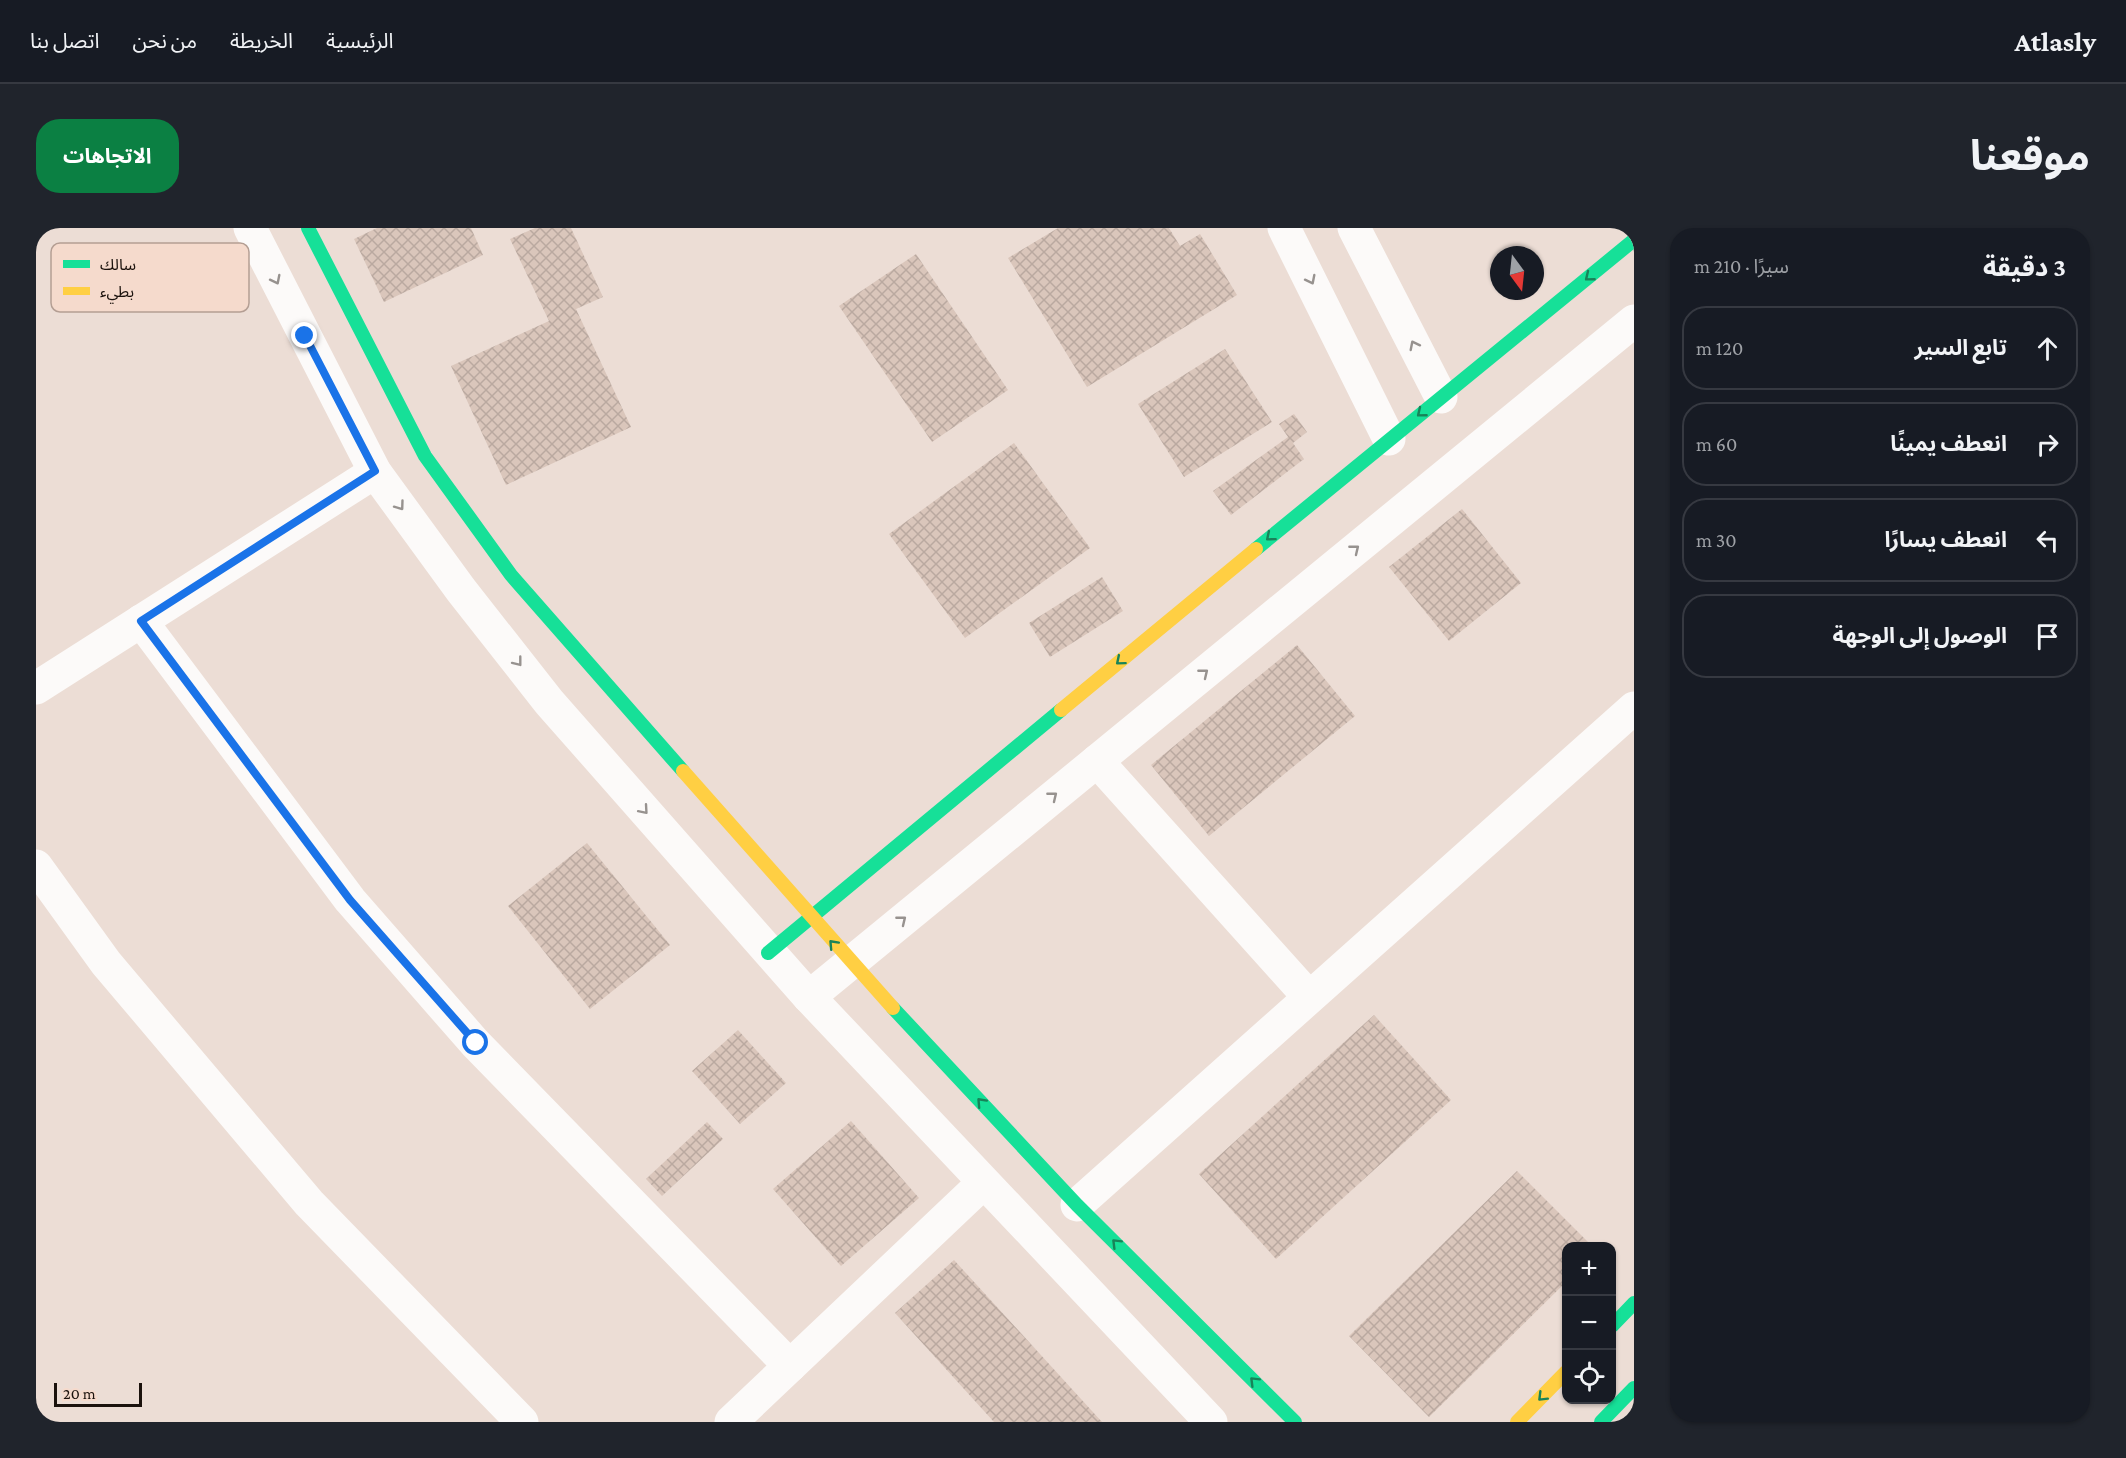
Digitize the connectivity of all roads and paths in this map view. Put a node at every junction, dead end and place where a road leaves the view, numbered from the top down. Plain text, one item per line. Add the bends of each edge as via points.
1 (250, 228) edge
2 (308, 228) edge
3 (1284, 228) edge
4 (1354, 228) edge
5 (1634, 240) edge
6 (1634, 321) edge
7 (1441, 397) junction
8 (1389, 438) junction
9 (375, 471) junction
10 (141, 621) junction
11 (36, 688) edge
12 (1634, 708) edge
13 (1097, 760) junction
14 (36, 866) edge
15 (809, 918) junction
16 (768, 953) junction
17 (850, 962) junction
18 (808, 997) junction
19 (1309, 997) junction
20 (983, 1183) junction
21 (1077, 1205) junction
22 (1634, 1303) edge
23 (1616, 1321) edge
24 (790, 1366) junction
25 (1562, 1376) edge
26 (1634, 1388) edge
27 (522, 1422) edge
28 (731, 1422) edge
29 (1211, 1422) edge
30 (1295, 1422) edge
31 (1517, 1422) edge
32 (1601, 1422) edge

1 -> 9 street
2 - 15 street via 425,456 511,575
3 -> 8 street
7 -> 4 street
5 -> 7 street
13 -> 6 street
7 -> 8 street
8 -> 15 street
9 - 10 street
9 -> 16 street via 549,702
10 - 11 street
10 - 24 street via 350,900 476,1043
12 - 19 street
17 -> 13 street
13 - 19 street
14 - 27 street via 106,963 309,1203
15 - 16 street
17 -> 15 street
16 - 18 street
17 - 18 street
21 -> 17 street
18 - 20 street
19 - 21 street
20 - 24 street
20 - 29 street
30 -> 21 street
22 - 23 street
24 - 28 street
25 -> 31 street
26 - 32 street

